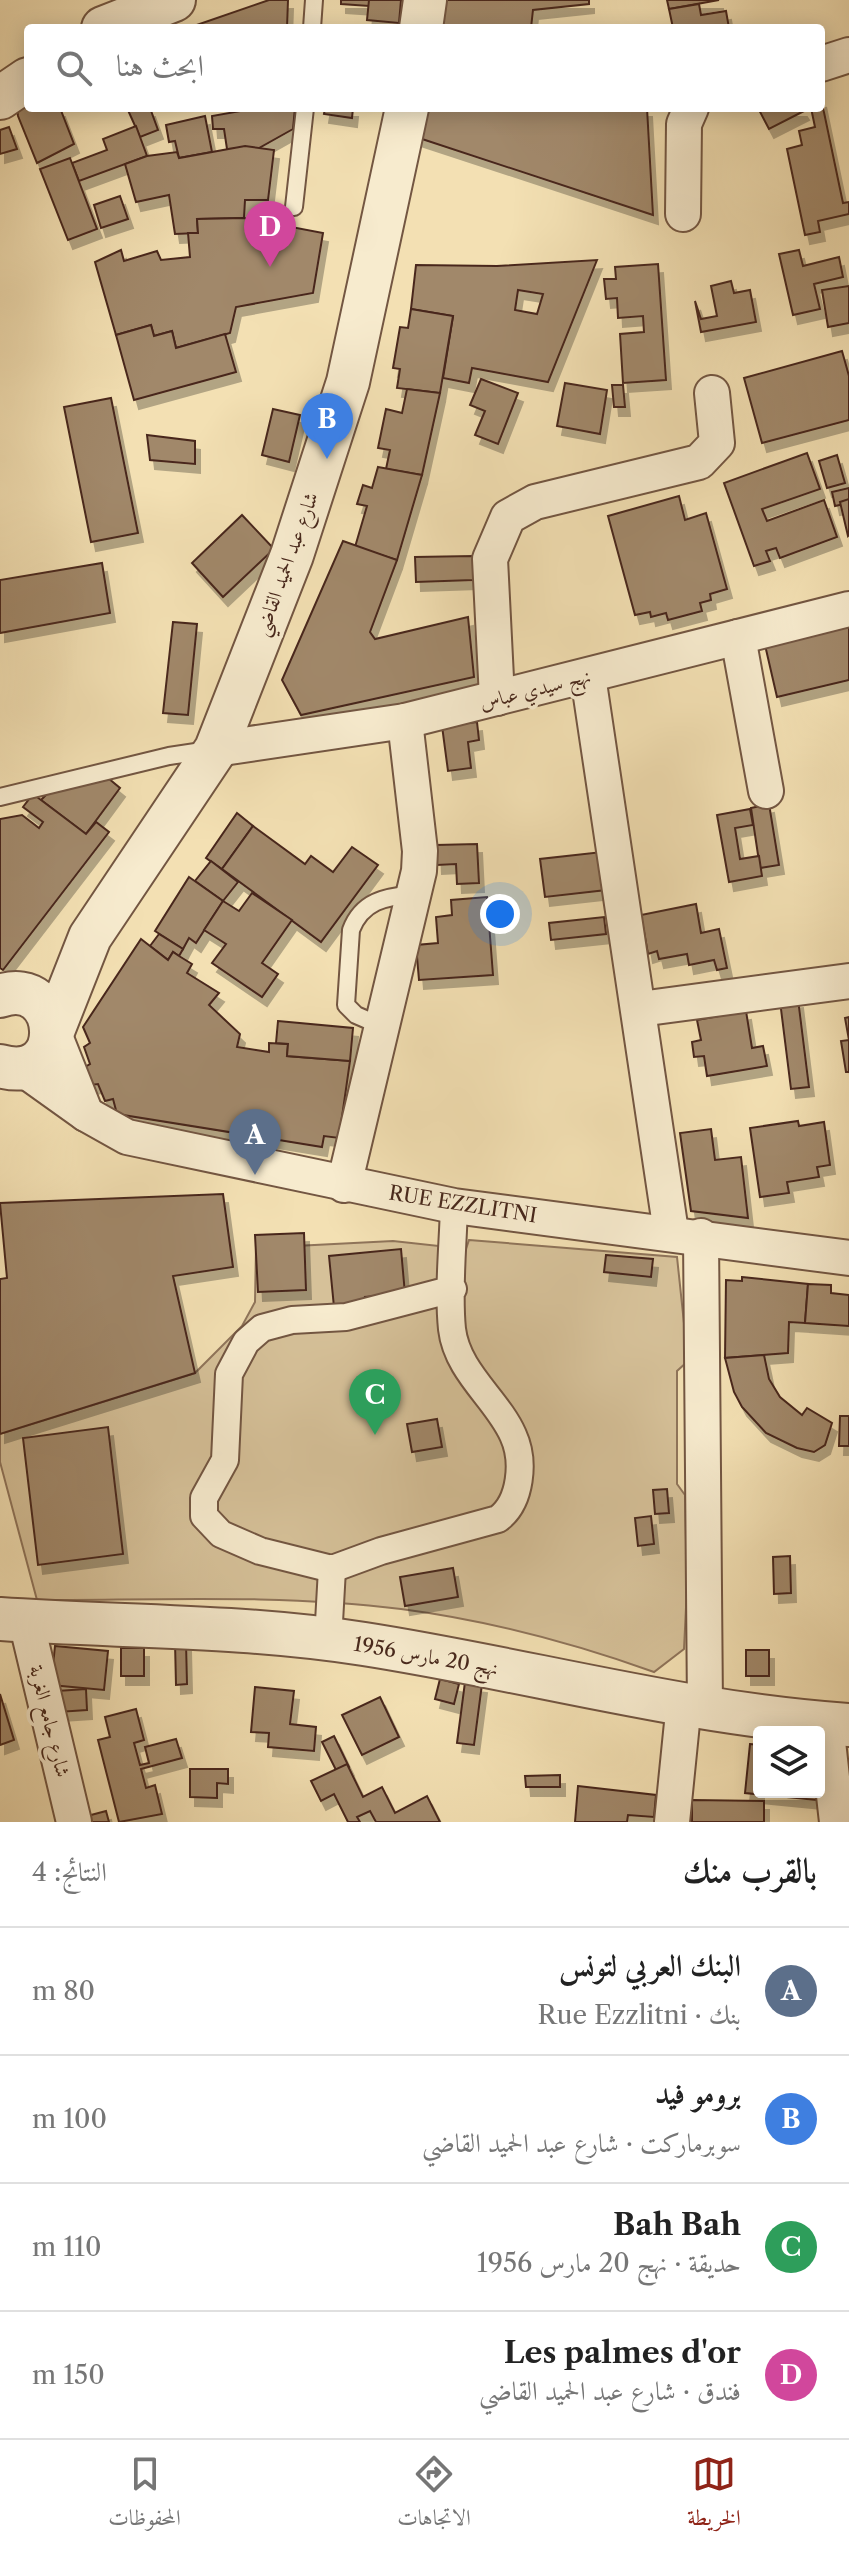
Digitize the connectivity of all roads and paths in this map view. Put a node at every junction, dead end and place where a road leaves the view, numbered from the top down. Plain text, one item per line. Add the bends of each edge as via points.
1 (174, 0) edge
2 (314, 0) edge
3 (425, 0) edge
4 (113, 24) edge
5 (312, 24) edge
6 (422, 24) edge
7 (849, 55) edge
8 (825, 63) edge
9 (24, 82) edge
10 (0, 98) edge
11 (305, 112) edge
12 (406, 112) edge
13 (689, 112) edge
14 (294, 207) dead end
15 (683, 214) dead end
16 (712, 393) dead end
17 (849, 609) edge
18 (738, 637) junction
19 (588, 676) junction
20 (497, 698) junction
21 (405, 721) junction
22 (216, 749) junction
23 (766, 791) dead end
24 (0, 797) edge
25 (413, 894) junction
26 (90, 937) junction
27 (849, 981) edge
28 (3, 994) edge
29 (640, 1009) junction
30 (379, 1025) junction
31 (53, 1031) junction
32 (8, 1079) edge
33 (86, 1114) junction
34 (344, 1185) junction
35 (454, 1206) junction
36 (686, 1234) junction
37 (849, 1258) edge
38 (453, 1289) junction
39 (332, 1569) junction
40 (13, 1620) edge
41 (328, 1640) junction
42 (694, 1705) junction
43 (838, 1724) edge
44 (74, 1822) edge
45 (672, 1822) edge
46 (837, 1822) edge

1 - 4 street
2 - 5 lane
3 - 6 street
7 - 8 street
9 - 10 street
11 - 14 lane
12 - 22 street, شارع عبد الحميد القاضي via 348,382 299,536
13 - 15 street via 684,124
16 - 20 street via 717,443 699,462 535,502 508,517 490,559
17 - 18 street, نهج سيدي عباس
18 - 19 street, نهج سيدي عباس
18 - 23 street
19 - 20 street, نهج سيدي عباس
19 - 29 street
20 - 21 street, نهج سيدي عباس
21 - 22 street, نهج سيدي عباس
21 - 25 street via 420,851
22 - 24 lane
22 - 26 street, شارع عبد الحميد القاضي
25 - 30 street
25 - 30 lane via 371,903 351,930 346,1005
26 - 28 street, شارع عبد الحميد القاضي
26 - 31 street, شارع عبد الحميد القاضي
27 - 29 street
28 - 31 street via 34,999
29 - 36 street
30 - 34 street
31 - 32 street, شارع عبد الحميد القاضي via 48,1050
31 - 33 street
32 - 33 street, RUE EZZLITNI
33 - 34 street, RUE EZZLITNI via 127,1137
34 - 35 street, RUE EZZLITNI
35 - 36 street, RUE EZZLITNI
35 - 38 street
36 - 37 street, RUE EZZLITNI
36 - 42 street
38 - 39 street via 457,1349 513,1435 518,1482 514,1502 498,1519
38 - 39 street via 421,1294 394,1307 262,1328 236,1358 227,1396 225,1460 204,1498 204,1516 221,1534 260,1551
39 - 41 street
40 - 41 street, نهج 20 مارس 1956 via 246,1630
40 - 44 street, شارع جامع الغربة
41 - 42 street, نهج 20 مارس 1956
42 - 43 street, نهج 20 مارس 1956
42 - 45 street
43 - 46 street

